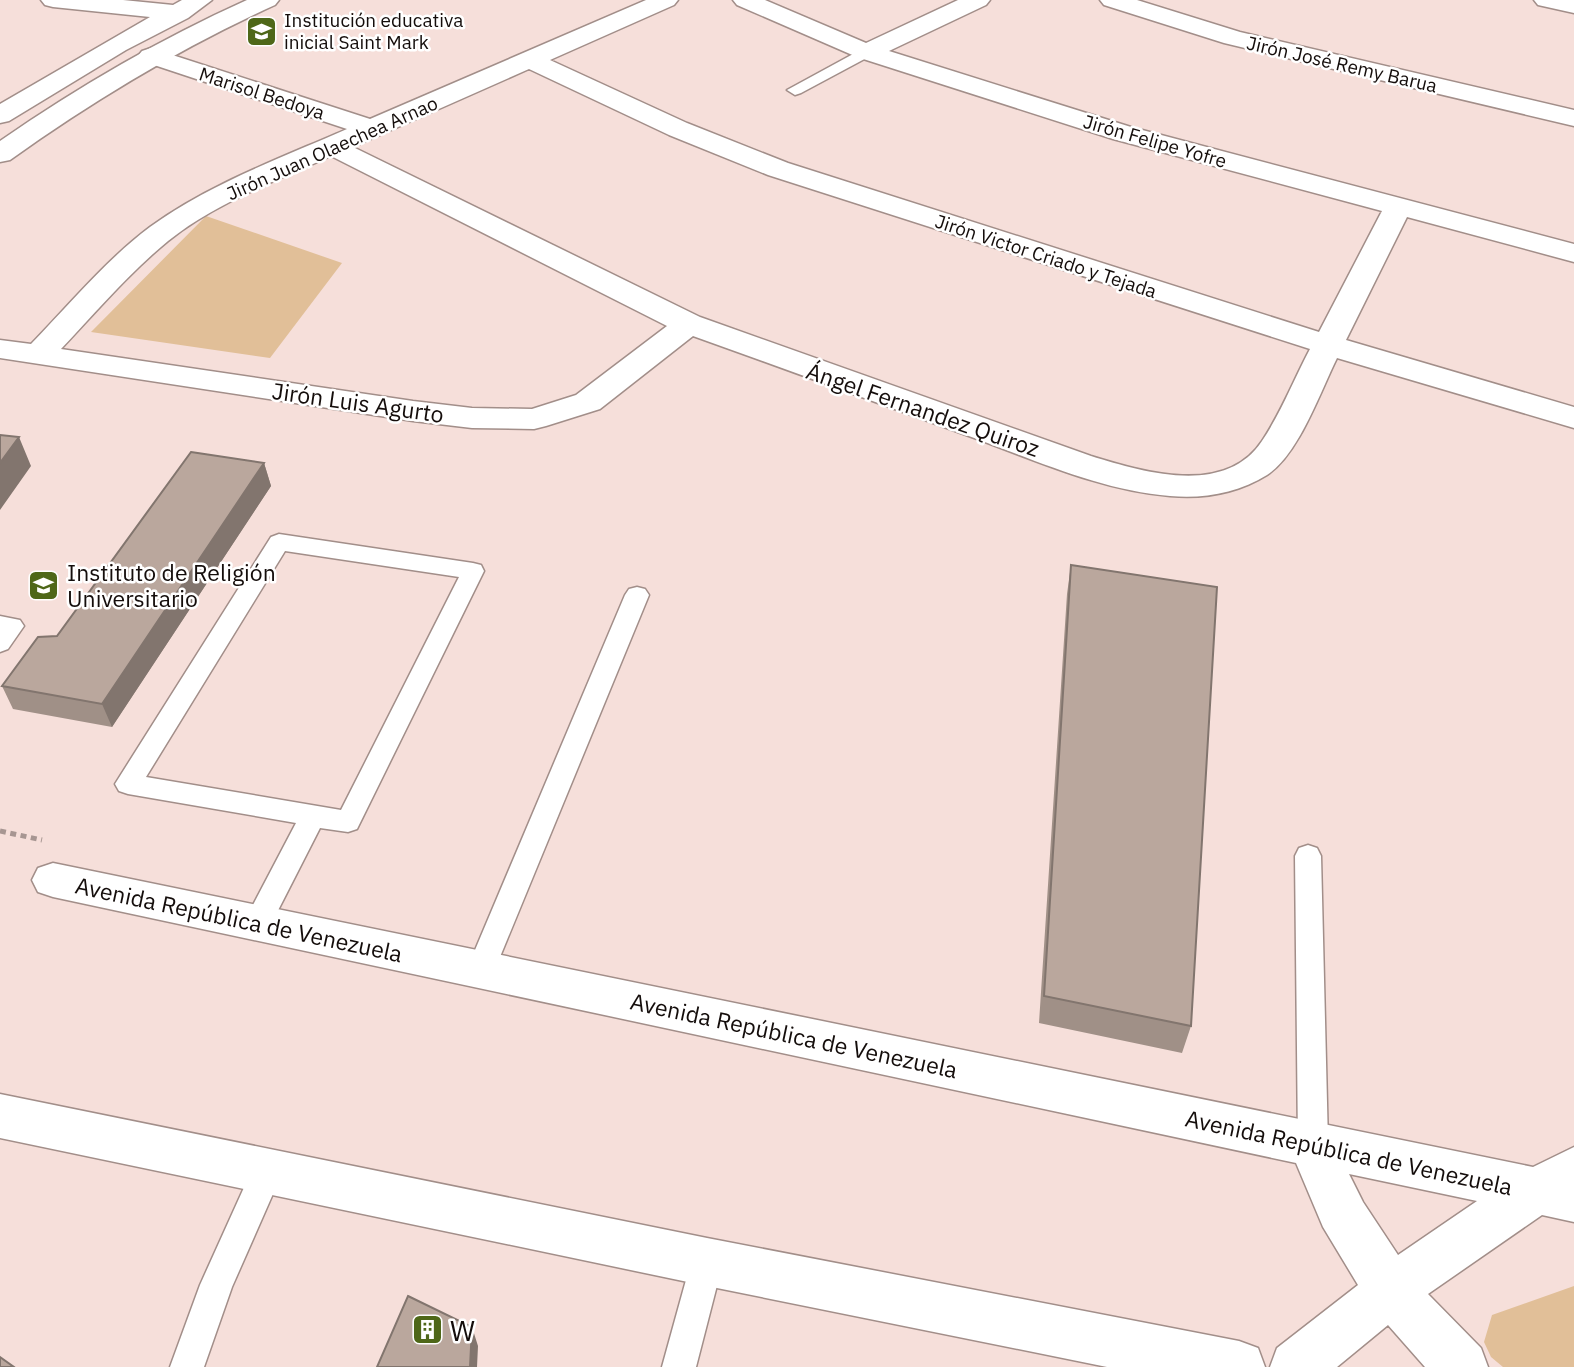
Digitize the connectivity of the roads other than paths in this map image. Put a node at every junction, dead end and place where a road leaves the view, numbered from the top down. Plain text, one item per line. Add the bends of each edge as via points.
1 (53, 0) edge
2 (200, 0) edge
3 (267, 0) edge
4 (666, 0) edge
5 (745, 0) edge
6 (978, 0) edge
7 (1112, 0) edge
8 (1546, 0) edge
9 (1574, 6) edge
10 (176, 12) junction
11 (237, 13) junction
12 (866, 52) junction
13 (150, 56) junction
14 (531, 61) junction
15 (795, 90) dead end
16 (0, 115) edge
17 (1574, 118) edge
18 (373, 130) junction
19 (333, 147) junction
20 (0, 154) edge
21 (1398, 206) junction
22 (1574, 253) edge
23 (689, 324) junction
24 (1328, 345) junction
25 (0, 349) edge
26 (38, 355) junction
27 (1574, 418) edge
28 (637, 595) dead end
29 (0, 624) edge
30 (0, 643) edge
31 (313, 816) junction
32 (1308, 856) dead end
33 (53, 880) dead end
34 (258, 922) junction
35 (481, 969) junction
36 (0, 1116) edge
37 (1312, 1144) junction
38 (267, 1171) junction
39 (1561, 1187) edge
40 (707, 1262) junction
41 (1392, 1290) junction
42 (1233, 1366) edge
43 (187, 1367) edge
44 (680, 1367) edge
45 (1296, 1367) edge
46 (1462, 1367) edge

1 - 10 street
2 - 10 street
3 - 11 street
4 - 14 street, Jirón Juan Olaechea Arnao
5 - 12 street, Jirón Felipe Yofre
6 - 12 street
7 - 17 street, Jirón José Remy Barua via 1233,38
8 - 9 street
10 - 11 street
10 - 16 street
11 - 13 street
12 - 15 lane
12 - 21 street, Jirón Felipe Yofre via 1122,133
13 - 18 street, Marisol Bedoya
13 - 20 street
14 - 18 street, Jirón Juan Olaechea Arnao
14 - 24 street, Jirón Victor Criado y Tejada via 778,169
18 - 19 street, Jirón Juan Olaechea Arnao
19 - 23 street, Ángel Fernandez Quiroz
19 - 26 street, Jirón Juan Olaechea Arnao via 237,188 159,234
21 - 22 street, Jirón Felipe Yofre
21 - 24 street, Ángel Fernandez Quiroz
23 - 24 street, Ángel Fernandez Quiroz via 1079,464 1134,480 1186,487 1225,481 1255,467 1276,447
23 - 26 street, Jirón Luis Agurto via 588,402 534,419 413,411
24 - 27 street, Jirón Victor Criado y Tejada
25 - 26 street, Jirón Luis Agurto
28 - 35 lane
29 - 30 lane via 12,626
31 - 31 lane via 128,784 279,542 473,571 348,822
31 - 34 lane
32 - 37 lane
33 - 34 street, Avenida República de Venezuela
34 - 35 street, Avenida República de Venezuela
35 - 37 street, Avenida República de Venezuela
36 - 38 street
37 - 39 street, Avenida República de Venezuela
37 - 41 street via 1344,1217
38 - 40 street
38 - 43 lane via 216,1285
39 - 41 street
40 - 42 street
40 - 44 lane
41 - 45 street
41 - 46 street

